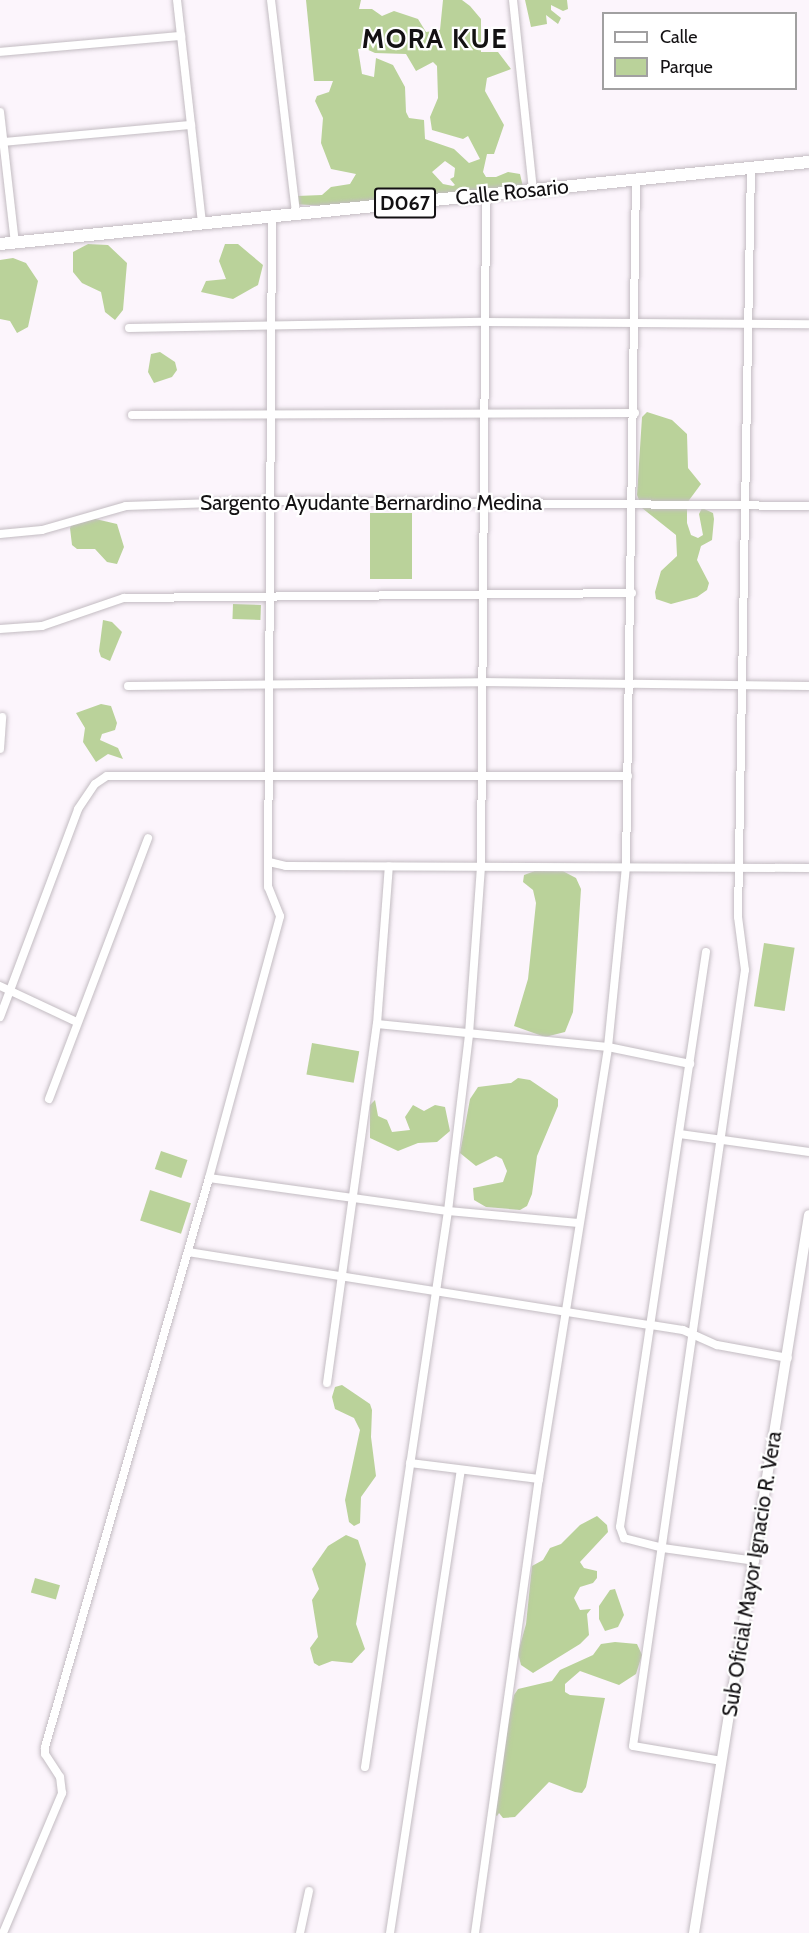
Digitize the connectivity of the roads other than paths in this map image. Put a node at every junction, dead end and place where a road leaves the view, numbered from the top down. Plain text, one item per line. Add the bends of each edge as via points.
1 (177, 0) edge
2 (271, 0) edge
3 (513, 0) edge
4 (181, 36) junction
5 (0, 52) edge
6 (0, 112) edge
7 (191, 125) junction
8 (3, 142) junction
9 (809, 162) edge
10 (750, 168) junction
11 (636, 180) junction
12 (533, 190) junction
13 (486, 195) junction
14 (296, 214) junction
15 (272, 217) junction
16 (202, 224) junction
17 (15, 243) junction
18 (0, 244) edge
19 (484, 322) junction
20 (636, 323) junction
21 (748, 323) junction
22 (273, 324) junction
23 (809, 324) edge
24 (129, 328) dead end
25 (272, 412) junction
26 (484, 414) junction
27 (635, 414) junction
28 (132, 415) dead end
29 (272, 501) junction
30 (483, 502) junction
31 (633, 503) junction
32 (746, 504) junction
33 (809, 506) edge
34 (0, 534) edge
35 (632, 593) junction
36 (272, 595) junction
37 (482, 595) junction
38 (0, 629) edge
39 (481, 682) junction
40 (631, 684) junction
41 (270, 685) junction
42 (743, 685) junction
43 (128, 686) dead end
44 (809, 686) edge
45 (2, 717) dead end
46 (0, 748) edge
47 (268, 773) junction
48 (480, 775) junction
49 (628, 776) junction
50 (148, 838) dead end
51 (269, 862) junction
52 (389, 866) junction
53 (626, 867) junction
54 (481, 868) junction
55 (740, 868) junction
56 (809, 868) edge
57 (706, 952) dead end
58 (0, 986) edge
59 (10, 992) junction
60 (0, 1017) edge
61 (78, 1022) junction
62 (377, 1024) junction
63 (469, 1034) junction
64 (608, 1047) junction
65 (690, 1064) junction
66 (49, 1099) dead end
67 (680, 1134) junction
68 (722, 1140) junction
69 (809, 1152) edge
70 (209, 1178) junction
71 (352, 1199) junction
72 (448, 1211) junction
73 (809, 1215) edge
74 (579, 1223) junction
75 (188, 1252) junction
76 (342, 1278) junction
77 (436, 1290) junction
78 (566, 1311) junction
79 (651, 1325) junction
80 (693, 1335) junction
81 (788, 1358) junction
82 (327, 1383) dead end
83 (410, 1463) junction
84 (461, 1470) junction
85 (539, 1479) junction
86 (663, 1548) junction
87 (754, 1561) junction
88 (722, 1761) junction
89 (365, 1767) dead end
90 (309, 1891) dead end
91 (3, 1933) edge
92 (300, 1933) edge
93 (390, 1933) edge
94 (475, 1933) edge
95 (694, 1933) edge

1 - 4 street
2 - 14 street
3 - 12 street
4 - 5 street
4 - 7 street
6 - 8 street
7 - 8 street
7 - 16 street
8 - 17 street
9 - 10 main road, Calle Rosario / D067
10 - 11 main road, Calle Rosario / D067
10 - 21 street
11 - 12 main road, Calle Rosario / D067
11 - 20 street
12 - 13 main road, Calle Rosario / D067
13 - 14 main road, Calle Rosario / D067
13 - 19 street
14 - 15 main road, Calle Rosario / D067
15 - 16 main road, Calle Rosario / D067
15 - 22 street
16 - 17 main road, Calle Rosario / D067
17 - 18 main road, Calle Rosario / D067
19 - 20 street
19 - 22 street
19 - 26 street
20 - 21 street
20 - 27 street
21 - 23 street
21 - 32 street
22 - 24 street
22 - 25 street
25 - 26 street
25 - 28 street
25 - 29 street
26 - 27 street
26 - 30 street
27 - 31 street
29 - 30 street, Sargento Ayudante Bernardino Medina
29 - 34 street, Sargento Ayudante Bernardino Medina via 126,506 42,530
29 - 36 street
30 - 31 street, Sargento Ayudante Bernardino Medina
30 - 37 street
31 - 32 street, Sargento Ayudante Bernardino Medina
31 - 35 street
32 - 33 street, Sargento Ayudante Bernardino Medina
32 - 42 street
35 - 37 street
35 - 40 street
36 - 37 street
36 - 38 street via 124,598 42,626
36 - 41 street
37 - 39 street
39 - 40 street
39 - 41 street
39 - 48 street
40 - 42 street
40 - 49 street
41 - 43 street
41 - 47 street
42 - 44 street
42 - 55 street
45 - 46 street
47 - 48 street
47 - 51 street
47 - 59 street via 123,774 107,776 95,784 78,809
48 - 49 street
48 - 54 street
49 - 53 street
50 - 61 street
51 - 52 street via 286,866
51 - 70 street via 269,892 280,916
52 - 54 street
52 - 62 street
53 - 54 street
53 - 55 street
53 - 64 street
54 - 63 street
55 - 56 street
55 - 68 street via 738,917 746,963
57 - 65 street
58 - 59 street
59 - 60 street
59 - 61 street
61 - 66 street
62 - 63 street
62 - 71 street
63 - 64 street
63 - 72 street
64 - 65 street
64 - 74 street
65 - 67 street
67 - 68 street
67 - 79 street
68 - 69 street
68 - 80 street
70 - 71 street
70 - 75 street
71 - 72 street
71 - 76 street
72 - 74 street
72 - 77 street
73 - 81 street, Sub Oficial Mayor Ignacio R. Vera
74 - 78 street
75 - 76 street
75 - 91 street via 45,1747 45,1754 60,1777 62,1793
76 - 77 street
76 - 82 street
77 - 78 street
77 - 83 street
78 - 79 street
78 - 85 street
79 - 80 street
79 - 86 street via 620,1527 624,1538
80 - 81 street via 717,1345
80 - 86 street
81 - 87 street, Sub Oficial Mayor Ignacio R. Vera
83 - 84 street
83 - 89 street
84 - 85 street
84 - 93 street
85 - 94 street
86 - 87 street
86 - 88 street via 633,1746
87 - 88 street, Sub Oficial Mayor Ignacio R. Vera
88 - 95 street, Sub Oficial Mayor Ignacio R. Vera
90 - 92 street

